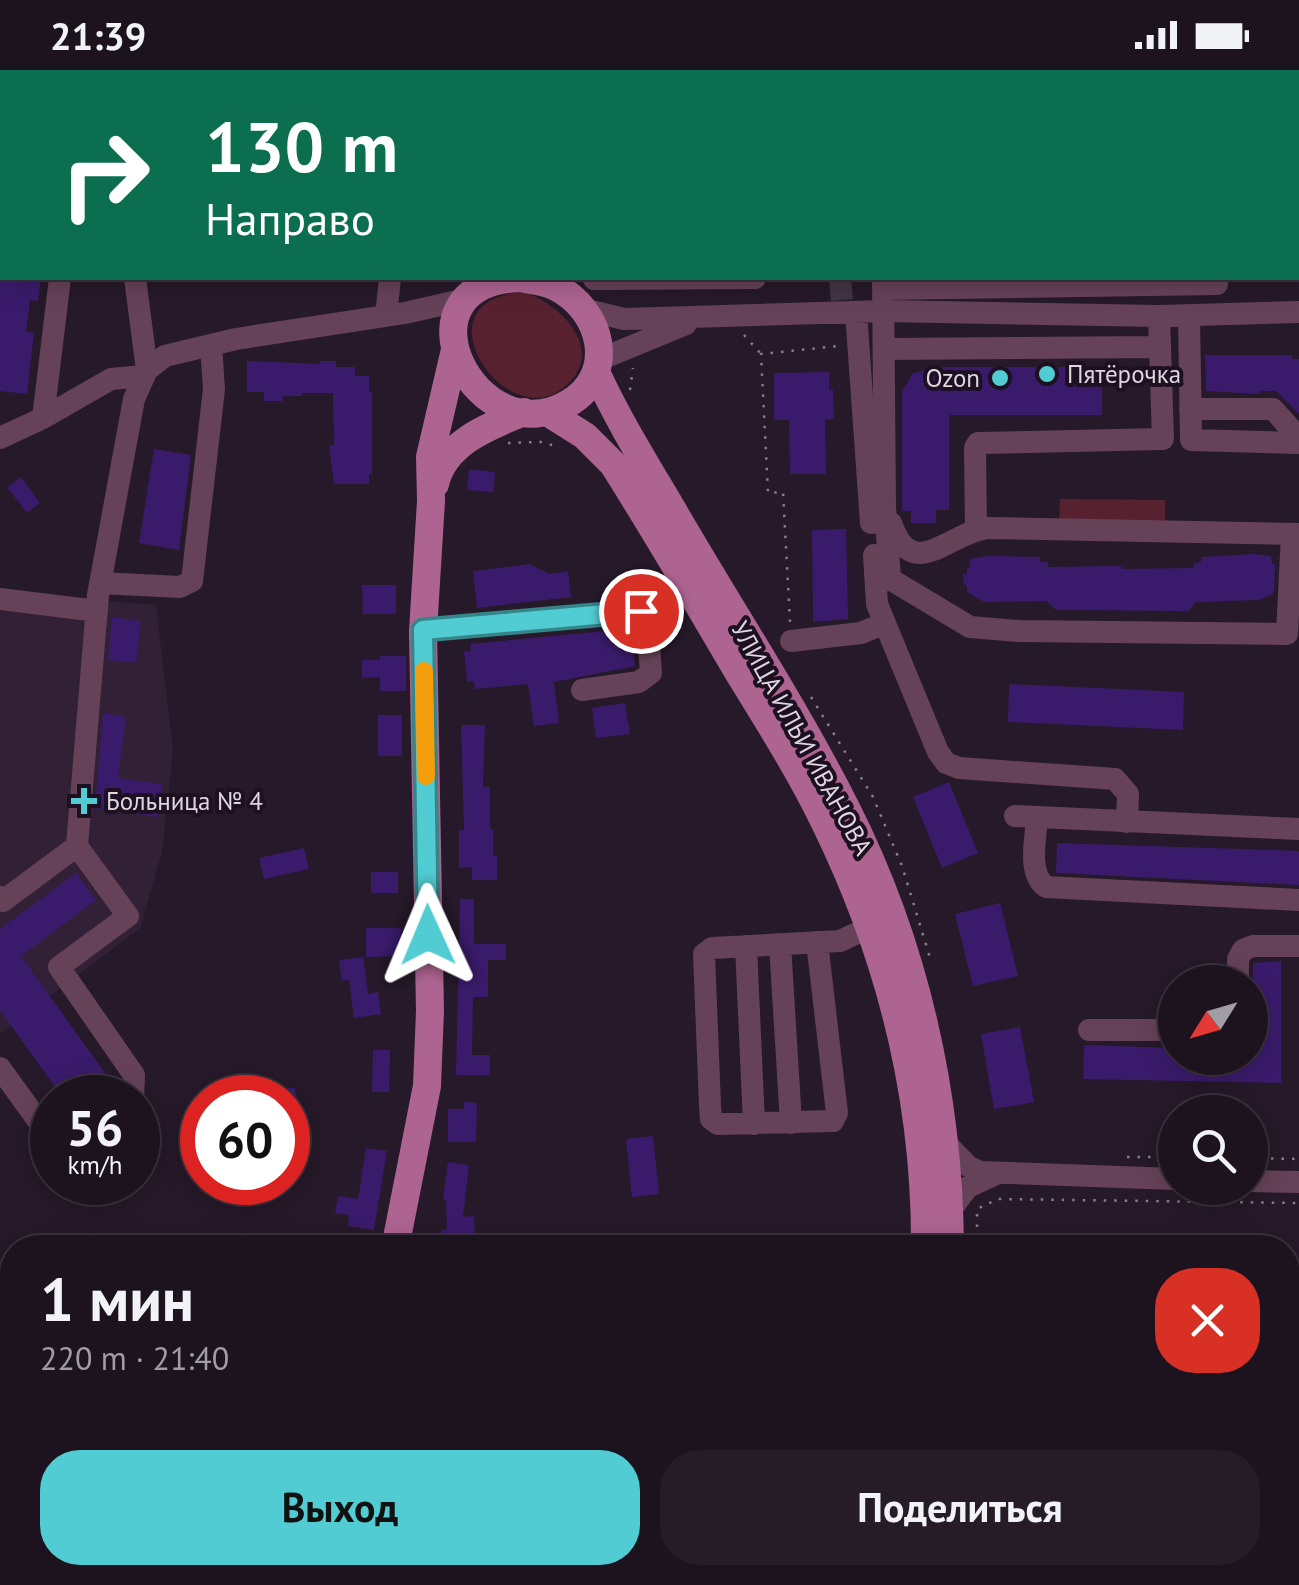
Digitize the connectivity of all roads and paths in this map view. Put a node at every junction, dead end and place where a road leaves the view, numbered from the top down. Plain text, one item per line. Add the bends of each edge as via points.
1 (60, 280) edge
2 (135, 280) edge
3 (390, 280) edge
4 (1217, 281) edge
5 (555, 283) edge
6 (475, 289) edge
7 (884, 293) edge
8 (583, 309) junction
9 (856, 312) junction
10 (1299, 312) edge
11 (395, 314) junction
12 (1218, 314) junction
13 (1158, 316) junction
14 (1188, 316) junction
15 (709, 317) junction
16 (742, 334) dead end
17 (453, 344) junction
18 (858, 344) junction
19 (212, 345) junction
20 (1159, 347) junction
21 (884, 349) junction
22 (760, 354) junction
23 (635, 363) dead end
24 (599, 366) junction
25 (145, 373) junction
26 (630, 394) dead end
27 (1190, 410) junction
28 (535, 412) junction
29 (43, 418) junction
30 (0, 438) edge
31 (1299, 440) edge
32 (505, 443) dead end
33 (571, 451) dead end
34 (431, 501) junction
35 (885, 506) junction
36 (976, 530) junction
37 (1295, 534) edge
38 (100, 584) junction
39 (0, 600) edge
40 (97, 611) junction
41 (885, 622) junction
42 (423, 630) junction
43 (791, 635) joint
44 (582, 690) dead end
45 (1127, 822) junction
46 (1299, 830) edge
47 (77, 846) junction
48 (0, 896) edge
49 (1299, 900) edge
50 (870, 927) junction
51 (817, 942) junction
52 (780, 944) junction
53 (746, 946) junction
54 (1299, 946) edge
55 (1238, 965) edge
56 (1089, 1030) dead end
57 (1158, 1030) edge
58 (0, 1068) edge
59 (134, 1075) edge
60 (30, 1110) edge
61 (791, 1123) junction
62 (754, 1124) junction
63 (944, 1141) junction
64 (1268, 1158) edge
65 (1299, 1159) edge
66 (996, 1174) junction
67 (1158, 1179) edge
68 (1268, 1181) edge
69 (1299, 1182) edge
70 (1299, 1203) edge
71 (950, 1211) junction
72 (398, 1235) edge
73 (926, 1235) edge
74 (950, 1235) edge
75 (977, 1235) edge

1 - 29 street
2 - 25 street
3 - 11 street
4 - 7 street
4 - 12 street
5 - 8 main road
6 - 11 street
6 - 17 main road via 455,318
7 - 9 street
7 - 13 street
7 - 21 street
8 - 15 street via 624,318
8 - 24 main road via 596,331
9 - 15 street
9 - 18 street
10 - 12 street
11 - 17 street via 429,319
11 - 19 street
12 - 14 street
13 - 14 street
13 - 20 street
14 - 27 street
15 - 24 street
16 - 22 path
17 - 28 main road via 475,387 504,406
17 - 34 main road via 430,456
18 - 22 path
18 - 41 street via 878,604
19 - 25 street via 165,356
19 - 38 street via 214,389 192,581 180,588
20 - 21 street
20 - 36 street via 1164,440 978,444
21 - 35 street
22 - 43 path via 768,493 784,492
23 - 26 path
24 - 28 main road via 568,404
24 - 63 main road, УЛИЦА ИЛЬИ ИВАНОВА via 636,448 816,754 877,874 920,1010
25 - 29 street via 112,379
25 - 38 street via 134,399
27 - 31 street via 1273,409
27 - 31 street via 1191,440
28 - 34 main road via 469,438 452,452 436,476
28 - 50 main road, УЛИЦА ИЛЬИ ИВАНОВА via 585,436 613,464 824,820
29 - 30 street
32 - 33 path via 541,442
34 - 42 main road
35 - 36 street via 898,542 916,553 930,554
35 - 37 street via 890,579 970,627 1020,631 1287,634
36 - 37 street
38 - 40 street
39 - 40 street
40 - 47 street
41 - 43 street via 861,633
41 - 45 street via 946,763 1115,779 1128,794
42 - 44 street via 641,611 651,673 638,682
42 - 72 main road via 427,1086
45 - 46 street
45 - 49 street via 1026,817 1038,881 1046,887
47 - 48 street via 3,901
47 - 59 street via 128,916 58,967
50 - 51 street via 840,941
50 - 73 main road, УЛИЦА ИЛЬИ ИВАНОВА via 910,1075
51 - 52 street
51 - 61 street via 837,1113 833,1122
52 - 53 street
52 - 61 street
53 - 62 street
53 - 62 street via 704,954 710,1106 718,1124
54 - 55 street via 1253,946 1243,950
56 - 57 street
58 - 60 street
61 - 62 street
63 - 66 street via 968,1166
63 - 71 main road, УЛИЦА ИЛЬИ ИВАНОВА
64 - 65 path
66 - 67 street
66 - 71 street via 968,1188
68 - 69 street
70 - 75 path via 998,1198 977,1209
71 - 74 main road, УЛИЦА ИЛЬИ ИВАНОВА

